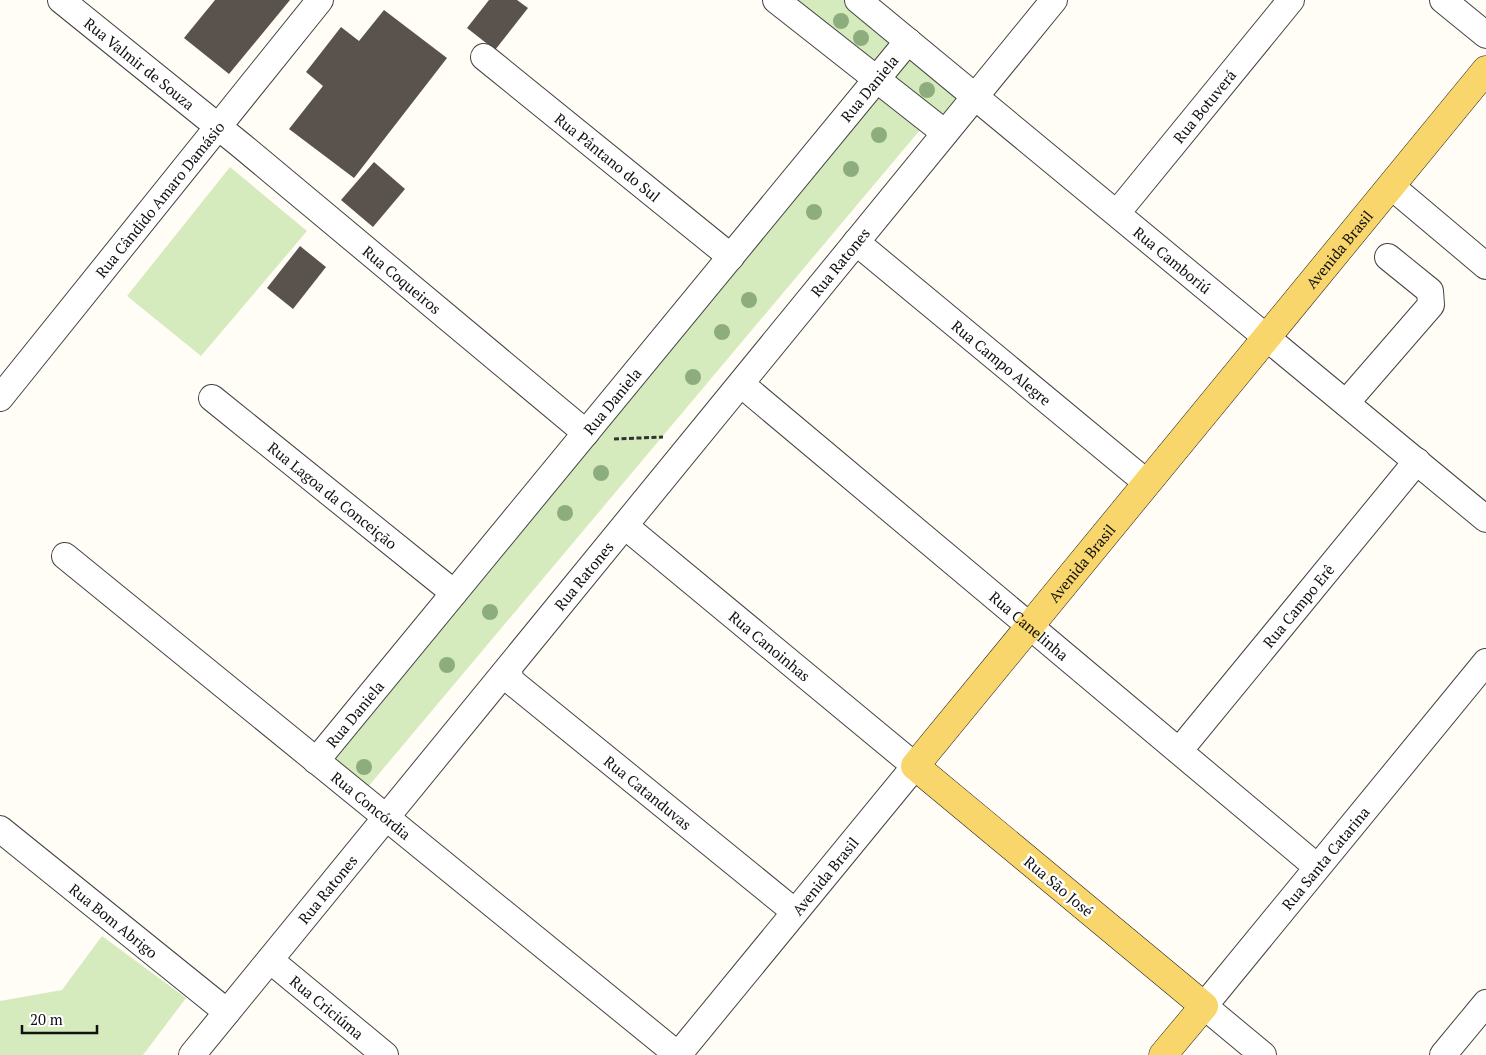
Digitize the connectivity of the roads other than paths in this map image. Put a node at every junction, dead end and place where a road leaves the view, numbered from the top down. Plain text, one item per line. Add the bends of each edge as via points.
1 (61, 0) edge
2 (320, 0) edge
3 (776, 0) edge
4 (858, 0) edge
5 (1054, 0) edge
6 (1291, 0) edge
7 (1444, 0) edge
8 (1486, 35) edge
9 (908, 41) junction
10 (484, 57) dead end
11 (1486, 70) edge
12 (877, 79) junction
13 (975, 96) junction
14 (218, 127) junction
15 (945, 133) junction
16 (1391, 186) junction
17 (1117, 213) junction
18 (856, 242) junction
19 (731, 257) junction
20 (1388, 257) dead end
21 (1486, 266) edge
22 (1267, 337) junction
23 (740, 384) junction
24 (0, 398) edge
25 (212, 398) dead end
26 (1346, 403) junction
27 (583, 437) junction
28 (1417, 461) junction
29 (1147, 483) junction
30 (1486, 519) edge
31 (624, 526) junction
32 (65, 556) dead end
33 (454, 593) junction
34 (1030, 626) junction
35 (1486, 662) edge
36 (508, 669) junction
37 (1179, 751) junction
38 (316, 761) junction
39 (915, 766) junction
40 (386, 817) junction
41 (0, 829) edge
42 (1317, 867) junction
43 (795, 912) junction
44 (270, 960) junction
45 (1486, 1003) edge
46 (1204, 1006) junction
47 (227, 1012) junction
48 (192, 1055) edge
49 (384, 1055) edge
50 (678, 1055) edge
51 (1163, 1055) edge
52 (1263, 1055) edge
53 (1443, 1055) edge

1 - 14 street, Rua Valmir de Souza
2 - 14 street, Rua Cândido Amaro Damásio
3 - 12 street
4 - 9 street, Rua Camboriú
5 - 13 street, Rua Ratones
6 - 17 street, Rua Botuverá
7 - 8 street
9 - 12 street, Rua Daniela
9 - 13 street, Rua Camboriú
10 - 19 street, Rua Pântano do Sul
11 - 16 main road, Avenida Brasil
12 - 15 street
12 - 19 street, Rua Daniela
13 - 15 street, Rua Ratones
13 - 17 street, Rua Camboriú
14 - 24 street, Rua Cândido Amaro Damásio
14 - 27 street, Rua Coqueiros
15 - 18 street, Rua Ratones
16 - 21 street
16 - 22 main road, Avenida Brasil
17 - 22 street, Rua Camboriú
18 - 23 street, Rua Ratones
18 - 29 street, Rua Campo Alegre
19 - 27 street, Rua Daniela
20 - 26 street via 1430,291 1431,305
22 - 26 street, Rua Camboriú
22 - 29 main road, Avenida Brasil
23 - 31 street, Rua Ratones
23 - 34 street, Rua Canelinha
25 - 33 street, Rua Lagoa da Conceição
26 - 28 street, Rua Camboriú
27 - 33 street, Rua Daniela
28 - 30 street, Rua Camboriú
28 - 37 street, Rua Campo Erê
29 - 34 main road, Avenida Brasil
31 - 36 street, Rua Ratones
31 - 39 street, Rua Canoinhas
32 - 38 street, Rua Concórdia
33 - 38 street, Rua Daniela
34 - 37 street, Rua Canelinha
34 - 39 main road, Avenida Brasil
35 - 42 street, Rua Santa Catarina
36 - 40 street, Rua Ratones
36 - 43 street, Rua Catanduvas via 511,681
37 - 42 street, Rua Canelinha
38 - 40 street, Rua Concórdia
39 - 43 street, Avenida Brasil
39 - 46 main road, Rua São José
40 - 44 street, Rua Ratones
40 - 50 street, Rua Concórdia
41 - 47 street, Rua Bom Abrigo
42 - 46 street, Rua Santa Catarina
43 - 50 street, Avenida Brasil
44 - 47 street, Rua Ratones
44 - 49 street, Rua Criciúma
45 - 53 street
46 - 51 main road, Rua Santa Catarina
46 - 52 street
47 - 48 street, Rua Ratones

